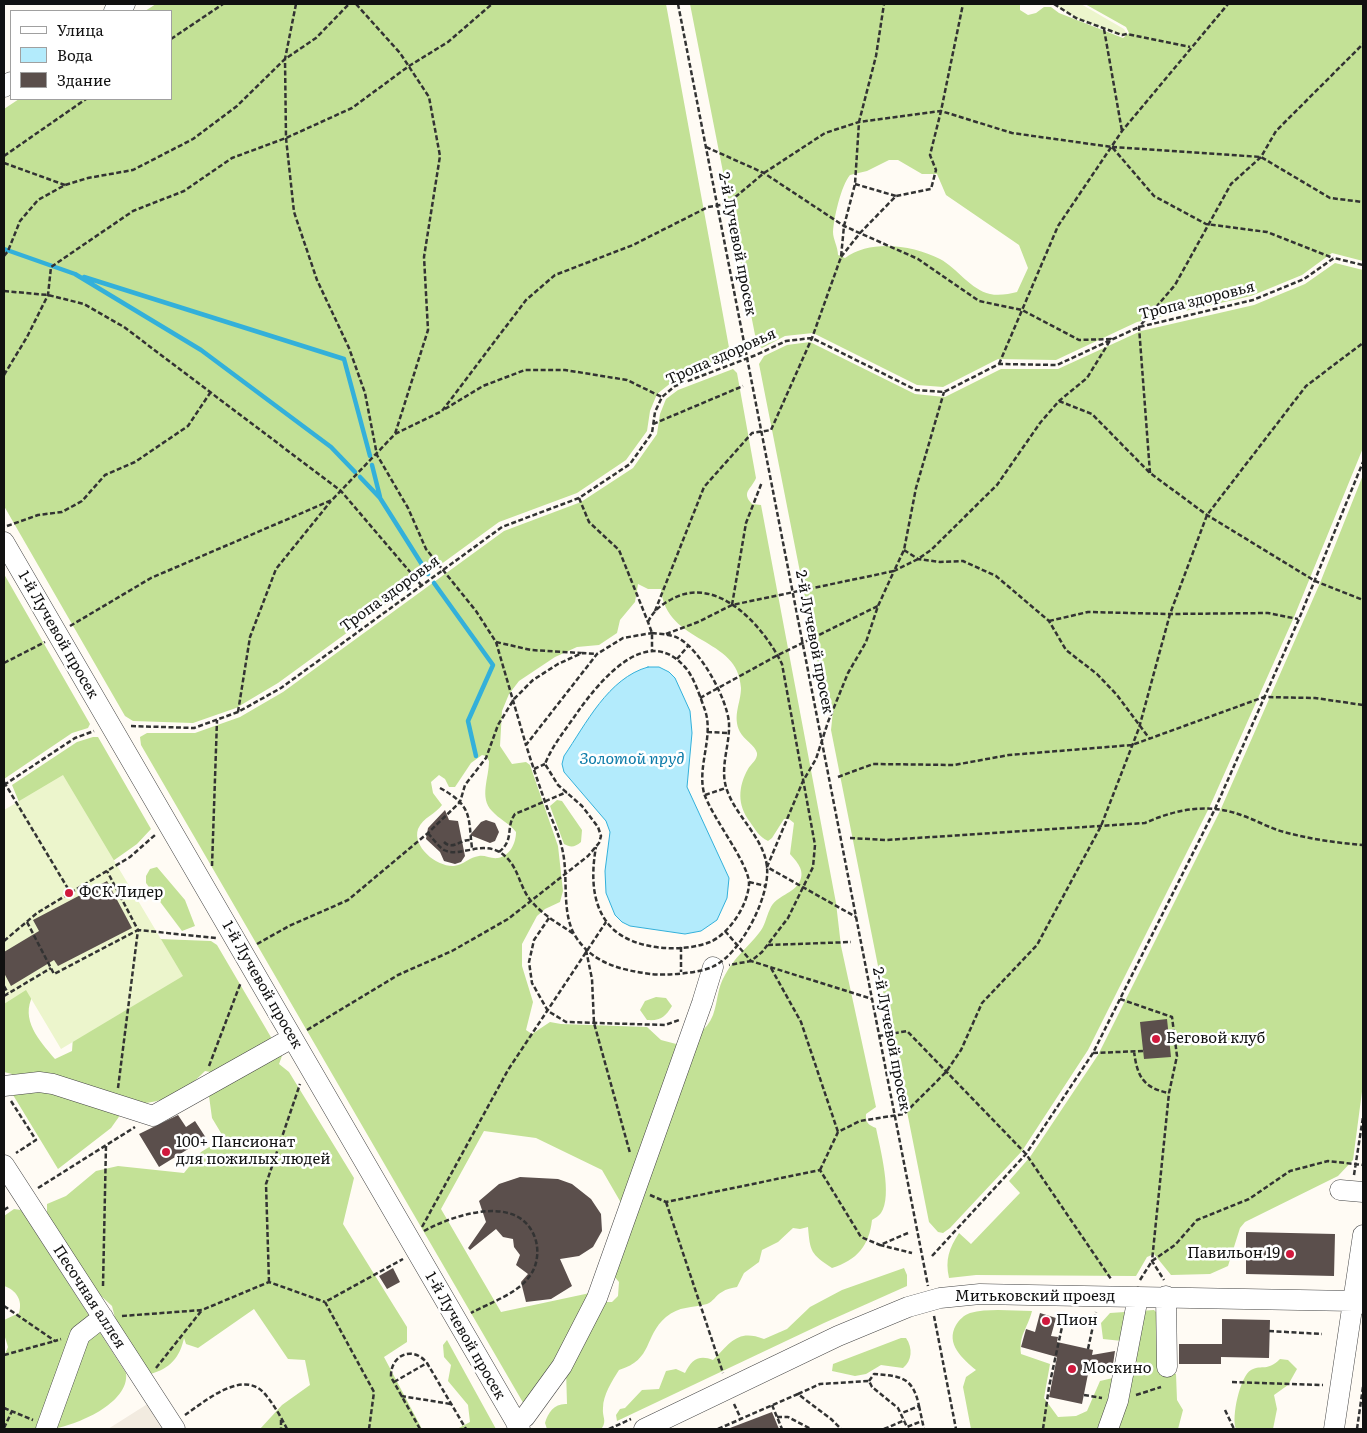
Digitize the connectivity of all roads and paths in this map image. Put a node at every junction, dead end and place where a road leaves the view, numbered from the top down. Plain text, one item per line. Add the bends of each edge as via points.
1 (223, 4) edge
2 (296, 4) edge
3 (349, 4) edge
4 (356, 4) edge
5 (492, 4) edge
6 (678, 4) edge
7 (884, 4) edge
8 (963, 4) edge
9 (1054, 4) edge
10 (1228, 4) edge
11 (1104, 28) junction
12 (172, 38) edge
13 (1363, 44) edge
14 (1190, 48) junction
15 (286, 59) junction
16 (409, 66) junction
17 (85, 100) edge
18 (941, 111) junction
19 (859, 122) junction
20 (1122, 131) junction
21 (286, 138) junction
22 (706, 147) junction
23 (1112, 147) junction
24 (4, 156) edge
25 (1261, 157) junction
26 (4, 164) edge
27 (764, 173) junction
28 (855, 184) junction
29 (65, 185) junction
30 (896, 196) junction
31 (1363, 202) edge
32 (718, 205) junction
33 (1206, 224) junction
34 (844, 226) junction
35 (860, 233) junction
36 (4, 256) edge
37 (841, 257) junction
38 (1334, 258) junction
39 (1363, 265) edge
40 (4, 291) edge
41 (48, 295) junction
42 (1022, 310) junction
43 (1139, 326) junction
44 (812, 338) junction
45 (1111, 339) junction
46 (1363, 342) edge
47 (747, 358) junction
48 (999, 364) junction
49 (4, 374) edge
50 (743, 386) dead end
51 (944, 392) junction
52 (210, 393) junction
53 (662, 397) junction
54 (1059, 401) junction
55 (442, 411) junction
56 (654, 424) junction
57 (762, 432) junction
58 (395, 434) junction
59 (377, 455) junction
60 (1363, 462) edge
61 (1150, 473) junction
62 (762, 482) dead end
63 (341, 491) junction
64 (579, 498) junction
65 (332, 500) junction
66 (1207, 515) junction
67 (4, 528) edge
68 (4, 542) edge
69 (904, 550) junction
70 (918, 559) junction
71 (442, 570) junction
72 (894, 571) junction
73 (1315, 581) junction
74 (422, 586) junction
75 (793, 593) junction
76 (1363, 600) edge
77 (732, 605) junction
78 (878, 606) junction
79 (655, 611) junction
80 (1170, 614) junction
81 (1299, 619) junction
82 (1049, 621) junction
83 (648, 622) junction
84 (652, 633) junction
85 (57, 634) junction
86 (666, 634) junction
87 (496, 642) junction
88 (803, 643) junction
89 (688, 646) junction
90 (652, 652) junction
91 (582, 653) junction
92 (597, 654) junction
93 (778, 655) junction
94 (677, 659) junction
95 (4, 663) edge
96 (718, 689) junction
97 (1264, 697) junction
98 (700, 698) junction
99 (514, 699) junction
100 (1363, 705) edge
101 (238, 712) junction
102 (217, 720) junction
103 (111, 726) junction
104 (1139, 728) junction
105 (707, 732) junction
106 (728, 733) junction
107 (1149, 738) junction
108 (822, 743) junction
109 (526, 745) junction
110 (1132, 745) junction
111 (545, 764) junction
112 (534, 769) junction
113 (838, 777) dead end
114 (803, 781) junction
115 (4, 784) edge
116 (440, 788) dead end
117 (726, 788) junction
118 (567, 792) junction
119 (705, 795) junction
120 (545, 800) junction
121 (460, 802) junction
122 (1215, 809) junction
123 (169, 826) junction
124 (1101, 826) junction
125 (428, 833) junction
126 (850, 838) dead end
127 (471, 840) junction
128 (444, 842) dead end
129 (1363, 845) edge
130 (596, 847) junction
131 (472, 848) junction
132 (499, 852) junction
133 (767, 868) junction
134 (107, 871) junction
135 (567, 873) junction
136 (212, 875) dead end
137 (749, 882) junction
138 (766, 886) junction
139 (805, 887) junction
140 (70, 892) junction
141 (531, 902) junction
142 (549, 918) junction
143 (856, 918) junction
144 (27, 922) junction
145 (606, 922) junction
146 (138, 930) junction
147 (725, 931) junction
148 (574, 934) junction
149 (274, 935) dead end
150 (234, 939) junction
151 (4, 942) edge
152 (851, 942) dead end
153 (737, 945) junction
154 (768, 945) junction
155 (681, 947) junction
156 (586, 950) junction
157 (751, 962) junction
158 (250, 965) junction
159 (713, 967) junction
160 (50, 968) junction
161 (772, 968) junction
162 (681, 972) junction
163 (4, 986) edge
164 (8, 993) junction
165 (4, 996) edge
166 (1120, 999) junction
167 (872, 1000) junction
168 (702, 1003) junction
169 (548, 1011) junction
170 (594, 1023) junction
171 (879, 1036) junction
172 (292, 1038) junction
173 (1134, 1051) junction
174 (1143, 1051) dead end
175 (1093, 1052) junction
176 (304, 1072) junction
177 (946, 1072) junction
178 (199, 1090) junction
179 (6, 1092) edge
180 (1168, 1094) junction
181 (116, 1104) junction
182 (895, 1115) junction
183 (153, 1116) junction
184 (1363, 1117) edge
185 (838, 1132) junction
186 (106, 1145) junction
187 (1026, 1154) junction
188 (8, 1160) edge
189 (633, 1162) dead end
190 (1356, 1164) junction
191 (1363, 1165) edge
192 (820, 1170) junction
193 (636, 1190) junction
194 (1340, 1190) dead end
195 (1363, 1192) edge
196 (24, 1197) junction
197 (666, 1202) junction
198 (908, 1233) dead end
199 (1363, 1235) edge
200 (880, 1245) junction
201 (912, 1253) dead end
202 (932, 1256) dead end
203 (404, 1259) dead end
204 (1152, 1261) junction
205 (269, 1282) junction
206 (1114, 1282) dead end
207 (103, 1288) dead end
208 (1138, 1290) junction
209 (1166, 1290) junction
210 (929, 1292) junction
211 (325, 1302) junction
212 (1358, 1303) edge
213 (4, 1306) edge
214 (1066, 1306) dead end
215 (1098, 1306) dead end
216 (202, 1310) junction
217 (103, 1317) junction
218 (456, 1320) junction
219 (1270, 1331) dead end
220 (1322, 1334) dead end
221 (80, 1335) junction
222 (55, 1341) junction
223 (1088, 1349) dead end
224 (4, 1355) edge
225 (427, 1363) junction
226 (1167, 1367) dead end
227 (723, 1374) dead end
228 (869, 1381) junction
229 (144, 1382) junction
230 (393, 1382) junction
231 (1232, 1382) dead end
232 (1315, 1384) dead end
233 (1363, 1387) edge
234 (798, 1394) junction
235 (401, 1396) junction
236 (451, 1404) junction
237 (772, 1405) junction
238 (736, 1406) dead end
239 (919, 1406) junction
240 (4, 1408) edge
241 (1225, 1410) dead end
242 (12, 1411) junction
243 (189, 1412) dead end
244 (902, 1413) junction
245 (777, 1416) junction
246 (281, 1419) junction
247 (741, 1419) junction
248 (905, 1420) junction
249 (922, 1421) junction
250 (518, 1426) edge
251 (47, 1427) edge
252 (4, 1428) edge
253 (175, 1429) edge
254 (281, 1429) edge
255 (287, 1429) edge
256 (369, 1429) edge
257 (420, 1429) edge
258 (466, 1429) edge
259 (644, 1429) edge
260 (718, 1429) edge
261 (782, 1429) edge
262 (811, 1429) edge
263 (841, 1429) edge
264 (884, 1429) edge
265 (924, 1429) edge
266 (956, 1429) edge
267 (1043, 1429) edge
268 (1108, 1429) edge
269 (1234, 1429) edge
270 (1334, 1429) edge
271 (1357, 1429) edge

1 - 12 path
2 - 15 path
3 - 15 path via 316,38
4 - 16 path
5 - 16 path via 448,42
6 - 22 path, 2-й Лучевой просек
7 - 19 path via 876,56
8 - 18 path
9 - 11 path via 1076,18
10 - 14 path
11 - 14 path via 1122,35
11 - 20 path
13 - 25 path via 1276,131
14 - 20 path
15 - 21 path
15 - 29 path via 237,106 193,139 133,170
16 - 21 path via 352,108
16 - 58 path via 429,97 440,156 424,257 428,330
17 - 24 path
18 - 19 path
18 - 23 path via 1012,134
18 - 30 path via 930,155 936,170 931,189
19 - 27 path via 825,133
19 - 28 path
20 - 23 path
21 - 41 path via 232,158 184,191 134,210 51,267
21 - 59 path via 294,212 317,280 349,348 365,393
22 - 27 path
22 - 32 path, 2-й Лучевой просек
23 - 25 path
23 - 33 path via 1154,196
23 - 42 path via 1058,226
25 - 31 path via 1330,198
25 - 33 path via 1231,184
26 - 29 path
27 - 32 path via 727,204
27 - 34 path
28 - 30 path
28 - 34 path
29 - 36 path via 38,200 20,220
30 - 35 path
32 - 47 path, 2-й Лучевой просек
32 - 55 path via 633,245 555,275 526,300
33 - 38 path via 1267,232
33 - 43 path via 1175,285
34 - 35 path
34 - 37 path
35 - 37 path
35 - 42 path via 918,259 979,301
37 - 44 path
38 - 39 path
38 - 43 path, Тропа здоровья via 1304,279 1253,300
40 - 41 path
41 - 49 path
41 - 52 path via 84,304 124,327
42 - 45 path via 1079,340
42 - 48 path
43 - 45 path, Тропа здоровья
43 - 61 path
44 - 47 path, Тропа здоровья via 786,340
44 - 51 path via 916,390
44 - 57 path via 771,430
45 - 48 path, Тропа здоровья via 1057,365
45 - 54 path via 1087,378
46 - 66 path via 1306,386
47 - 53 path, Тропа здоровья via 675,386
47 - 57 path, 2-й Лучевой просек
48 - 51 path, Тропа здоровья
50 - 56 path
51 - 69 path via 916,488
52 - 63 path
52 - 67 path via 188,426 135,462 105,475 82,501 62,512 38,515
53 - 55 path via 627,380 565,370 525,370 483,386
53 - 56 path, Тропа здоровья
54 - 61 path via 1092,414
54 - 70 path via 997,485
55 - 58 path
56 - 64 path, Тропа здоровья via 652,433 630,464
57 - 75 path, 2-й Лучевой просек
57 - 79 path via 752,433 704,487
58 - 59 path
59 - 63 path
59 - 71 path via 408,508 426,549
60 - 73 path
61 - 66 path
62 - 77 path via 746,522
63 - 65 path
63 - 74 path
64 - 71 path, Тропа здоровья via 502,527
64 - 83 path via 589,522 619,550
65 - 85 path via 151,578
65 - 101 path via 276,569 250,636
66 - 73 path
66 - 80 path
68 - 85 street, 1-й Лучевой просек
69 - 70 path
69 - 72 path
70 - 72 path
70 - 82 path via 963,561 996,576
71 - 74 path, Тропа здоровья
71 - 87 path via 476,611
72 - 75 path
72 - 78 path
73 - 76 path
73 - 81 path
74 - 101 path, Тропа здоровья via 280,688
75 - 77 path
75 - 88 path, 2-й Лучевой просек
77 - 79 path via 699,591 684,592
77 - 86 path
77 - 93 path via 756,624
78 - 88 path
78 - 108 path via 866,642 848,673
79 - 83 path
80 - 81 path via 1268,612
80 - 82 path via 1088,612
80 - 104 path
81 - 97 path
82 - 104 path via 1066,650 1097,674 1117,695
83 - 84 path
84 - 86 path, bridge
84 - 90 path
84 - 92 path, bridge via 622,638
85 - 95 path
85 - 103 street, 1-й Лучевой просек
86 - 89 path, bridge
87 - 91 path via 530,650
87 - 99 path
88 - 93 path
88 - 108 path, 2-й Лучевой просек
89 - 94 path
89 - 96 path, bridge via 697,654
90 - 94 path
90 - 111 path via 629,658 610,672 551,750
91 - 92 path
91 - 99 path via 544,672
92 - 109 path, bridge
93 - 96 path
93 - 114 path
94 - 98 path via 686,667
96 - 98 path
96 - 106 path, bridge via 729,722
97 - 100 path via 1316,698
97 - 107 path
97 - 122 path
98 - 105 path via 706,713
99 - 109 path
99 - 121 path via 498,725 486,758 464,785
101 - 102 path, Тропа здоровья
102 - 103 path, Тропа здоровья via 194,728
102 - 136 path
103 - 115 path, Тропа здоровья via 75,738
103 - 123 street, 1-й Лучевой просек
104 - 107 path
104 - 110 path
105 - 106 path
105 - 119 path via 701,779
106 - 117 path, bridge via 723,774
107 - 110 path
108 - 114 path
108 - 143 path, 2-й Лучевой просек
109 - 112 path, bridge
110 - 113 path via 1009,755 954,765 873,764
110 - 124 path
111 - 112 path
111 - 118 path via 550,776
112 - 120 path, bridge
114 - 133 path
114 - 139 path via 815,845 813,867
115 - 140 path
116 - 121 path
117 - 119 path
117 - 133 path, bridge via 764,854
118 - 120 path
118 - 130 path via 598,827 601,836
119 - 137 path
120 - 132 path via 515,814 510,820 508,842
120 - 135 path, bridge via 562,847
121 - 125 path
121 - 127 path via 470,817
122 - 124 path via 1191,809 1168,813 1145,823
122 - 129 path via 1239,814 1283,832 1334,843
122 - 166 path
123 - 134 path
123 - 150 street, 1-й Лучевой просек
124 - 126 path via 886,840
124 - 177 path via 1037,945 982,1003 961,1050
125 - 131 path via 450,852
125 - 149 path via 348,900
127 - 128 path via 464,839 454,846
127 - 131 path
130 - 135 path
130 - 145 path via 592,883
131 - 132 path via 492,848
132 - 141 path via 512,861
133 - 138 path, bridge
133 - 139 path
134 - 140 path
134 - 146 path
135 - 141 path
135 - 148 path, bridge via 568,918
137 - 138 path
137 - 147 path via 747,896
138 - 153 path, bridge via 760,907
139 - 143 path
139 - 154 path
140 - 144 path
141 - 142 path
141 - 172 path via 508,920 452,951 398,975
142 - 148 path
142 - 169 path via 534,940 529,962 532,983
143 - 167 path, 2-й Лучевой просек
144 - 151 path
144 - 160 path
145 - 155 path via 619,935 636,942
145 - 156 path
146 - 150 path
146 - 160 path via 54,974
146 - 181 path
147 - 153 path
147 - 155 path via 711,941
148 - 156 path, bridge
150 - 158 street, 1-й Лучевой просек
152 - 154 path
153 - 157 path
153 - 159 path, bridge via 727,958
154 - 157 path
155 - 162 path
156 - 162 path, bridge via 609,966 654,974
156 - 169 path
156 - 170 path via 592,979
157 - 159 path
157 - 161 path
158 - 172 street, 1-й Лучевой просек
158 - 178 path
159 - 162 path, bridge
159 - 168 street
160 - 164 path
161 - 167 path
161 - 185 path via 801,1022
163 - 164 path
164 - 165 path
166 - 175 path
166 - 180 path via 1172,1017 1177,1056
167 - 171 path, 2-й Лучевой просек
168 - 170 path via 683,1018 665,1025
168 - 193 street
169 - 170 path via 566,1022
169 - 218 path via 508,1070 419,1233 446,1218 493,1210 522,1220 534,1237 537,1258 530,1277 522,1286
170 - 189 path
171 - 177 path via 907,1031
171 - 182 path, 2-й Лучевой просек
172 - 176 street, 1-й Лучевой просек
172 - 178 street
173 - 174 path
173 - 175 path
173 - 180 path via 1142,1079 1154,1090
175 - 187 path
176 - 205 path via 266,1184
176 - 218 street, 1-й Лучевой просек
177 - 182 path via 904,1114
177 - 187 path
178 - 183 street
179 - 181 street via 39,1082
179 - 188 path via 36,1140
180 - 204 path
181 - 183 street
182 - 185 path via 860,1121
182 - 210 path, 2-й Лучевой просек
183 - 186 path
184 - 190 path
185 - 192 path
186 - 196 path
186 - 207 path
187 - 202 path
187 - 206 path
188 - 196 street, Песочная аллея
190 - 191 path
190 - 204 path via 1328,1161 1290,1171 1249,1199 1197,1220 1175,1245
192 - 197 path
192 - 200 path via 862,1237
193 - 197 path
193 - 250 street via 597,1298 562,1366
194 - 195 street
196 - 217 street, Песочная аллея
197 - 227 path
198 - 200 path
199 - 212 street
200 - 201 path
203 - 211 path
204 - 208 path
204 - 209 path
205 - 211 path
205 - 216 path
208 - 209 street, Митьковский проезд
208 - 210 street, Митьковский проезд
208 - 268 street via 1118,1401
209 - 212 street, Митьковский проезд
209 - 226 street
210 - 259 street, Митьковский проезд
210 - 266 path, 2-й Лучевой просек
211 - 256 path via 374,1392
212 - 270 street
213 - 222 path
214 - 267 path
215 - 223 path
216 - 217 path
216 - 229 path
217 - 221 street
217 - 229 street, Песочная аллея
218 - 250 street, 1-й Лучевой просек
219 - 220 path
221 - 222 path
221 - 251 street
222 - 224 path
225 - 230 path
225 - 230 path via 412,1353 400,1356 390,1370
225 - 236 path
228 - 234 path via 820,1384
228 - 239 path via 874,1374 906,1380 916,1391
228 - 244 path
229 - 253 street, Песочная аллея
230 - 235 path
231 - 232 path
233 - 271 path
234 - 237 path
234 - 263 path
235 - 236 path
235 - 257 path
236 - 258 path
237 - 245 path
237 - 247 path
238 - 247 path
239 - 244 path
239 - 249 path
240 - 242 path
241 - 269 path
242 - 251 path
242 - 252 path
243 - 246 path via 225,1389 253,1386 264,1392
244 - 248 path
245 - 261 path
245 - 262 path via 788,1417
246 - 254 path
246 - 255 path
247 - 260 path
248 - 249 path via 908,1427
248 - 264 path
249 - 265 path

